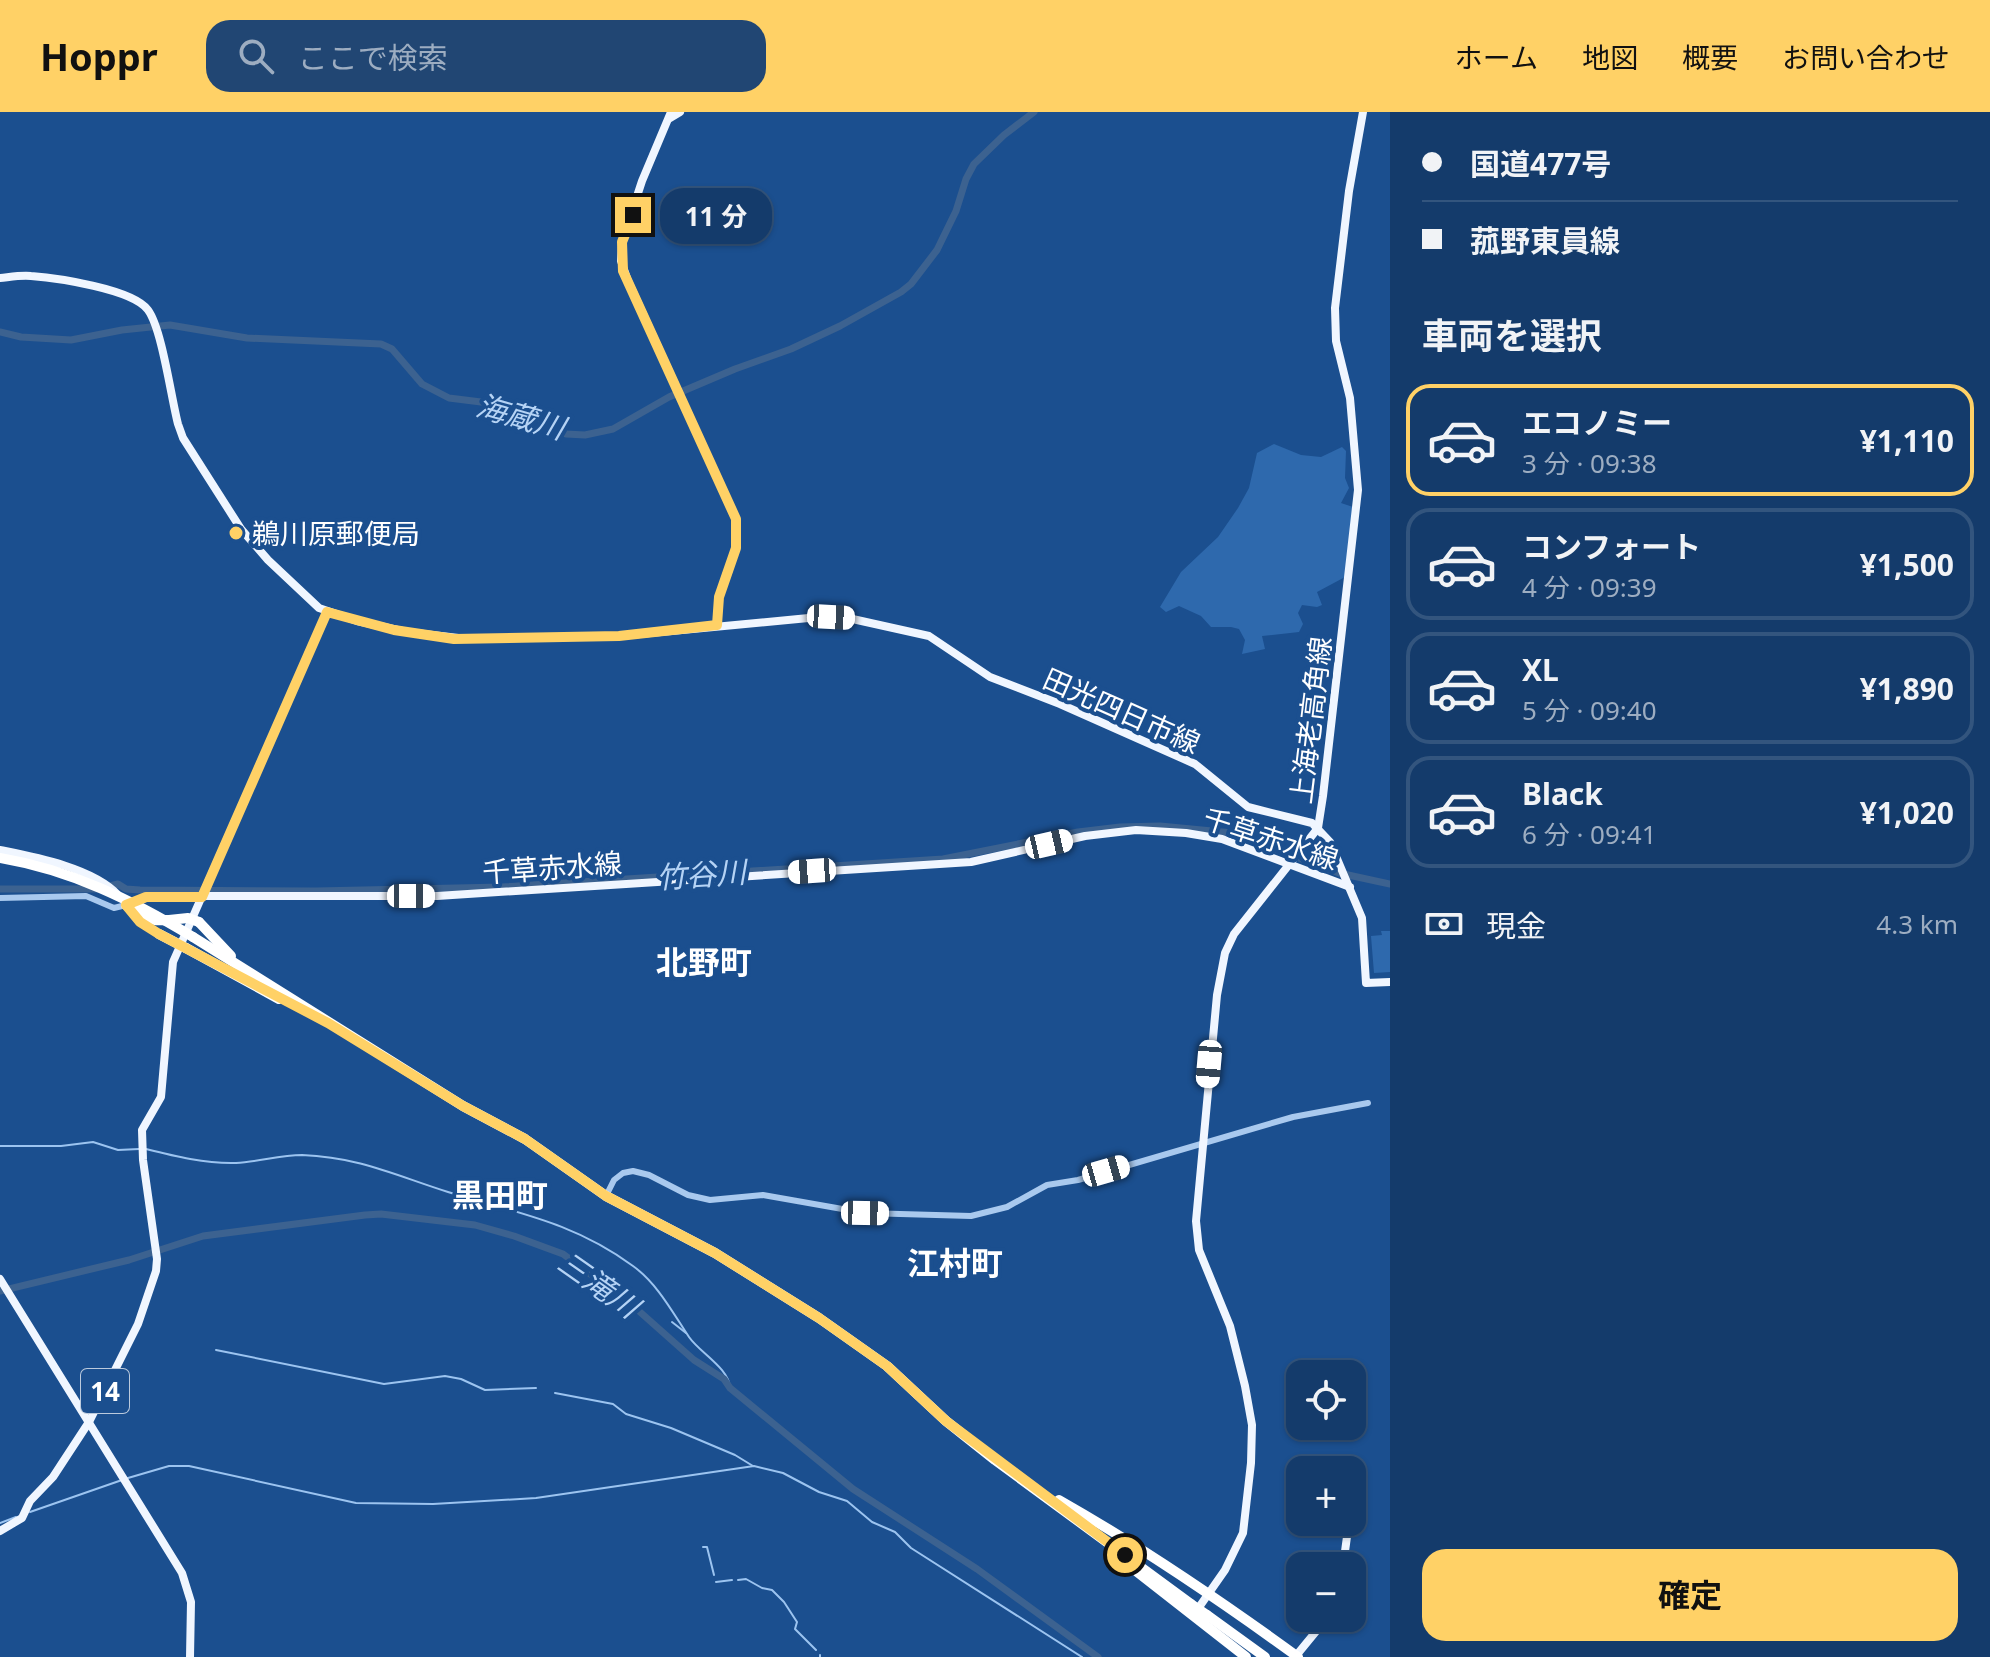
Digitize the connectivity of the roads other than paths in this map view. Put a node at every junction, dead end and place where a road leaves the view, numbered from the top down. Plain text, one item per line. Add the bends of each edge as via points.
1 (680, 112) edge
2 (1363, 112) edge
3 (671, 115) edge
4 (0, 278) edge
5 (327, 612) junction
6 (717, 625) junction
7 (1318, 828) junction
8 (0, 850) edge
9 (0, 858) edge
10 (1291, 863) junction
11 (1349, 885) junction
12 (204, 892) junction
13 (0, 898) edge
14 (126, 905) junction
15 (1390, 982) edge
16 (328, 1023) junction
17 (1368, 1103) dead end
18 (1202, 1143) junction
19 (606, 1196) junction
20 (0, 1280) edge
21 (89, 1422) junction
22 (995, 1460) junction
23 (1020, 1479) junction
24 (0, 1531) edge
25 (1209, 1594) junction
26 (1192, 1617) junction
27 (1316, 1632) edge
28 (190, 1657) edge
29 (1246, 1657) edge
30 (1265, 1657) edge
31 (1296, 1657) edge

1 - 3 main road
2 - 7 main road, 上海老高角線 via 1334,321 1350,398 1358,490
3 - 6 main road via 642,181 621,254 623,271 736,519 736,548 719,597
4 - 5 main road via 28,275 127,295 143,304 156,328 183,438 241,529 296,589
5 - 6 main road, 田光四日市線 via 454,639 619,636
5 - 12 main road, 14
6 - 7 main road, 田光四日市線 via 831,617 929,636 990,677 1195,764 1248,807
7 - 10 main road, 上海老高角線
7 - 11 main road
8 - 14 main road via 106,884
9 - 16 highway, bridge via 57,871 121,896
10 - 11 main road, 千草赤水線
10 - 12 main road, 千草赤水線 via 1222,839 1136,830 971,862 437,896
10 - 18 main road, 上海老高角線 via 1243,919 1225,953
11 - 15 main road via 1364,923 1366,983
12 - 14 main road, 千草赤水線 via 146,897
12 - 21 main road, 14 via 173,962 161,1097 145,1123 142,1149 156,1271 138,1324
13 - 14 street via 86,896 114,908
14 - 16 highway, bridge via 159,934
14 - 16 highway, bridge via 149,920 199,922 231,956
16 - 19 highway via 525,1139
17 - 18 street
18 - 19 street via 1047,1185 1007,1207 971,1216 865,1213 763,1195 710,1200 633,1171 614,1180
18 - 25 main road, 上海老高角線 via 1196,1208 1199,1250 1230,1326 1252,1425 1243,1533
19 - 22 highway via 715,1253 843,1335 887,1366
20 - 21 main road
21 - 24 main road, 14 via 53,1477
21 - 28 main road via 187,1584
22 - 23 highway
22 - 25 highway
23 - 26 highway
23 - 30 highway, bridge
25 - 26 main road, 上海老高角線
25 - 31 highway
26 - 29 highway
27 - 31 main road

